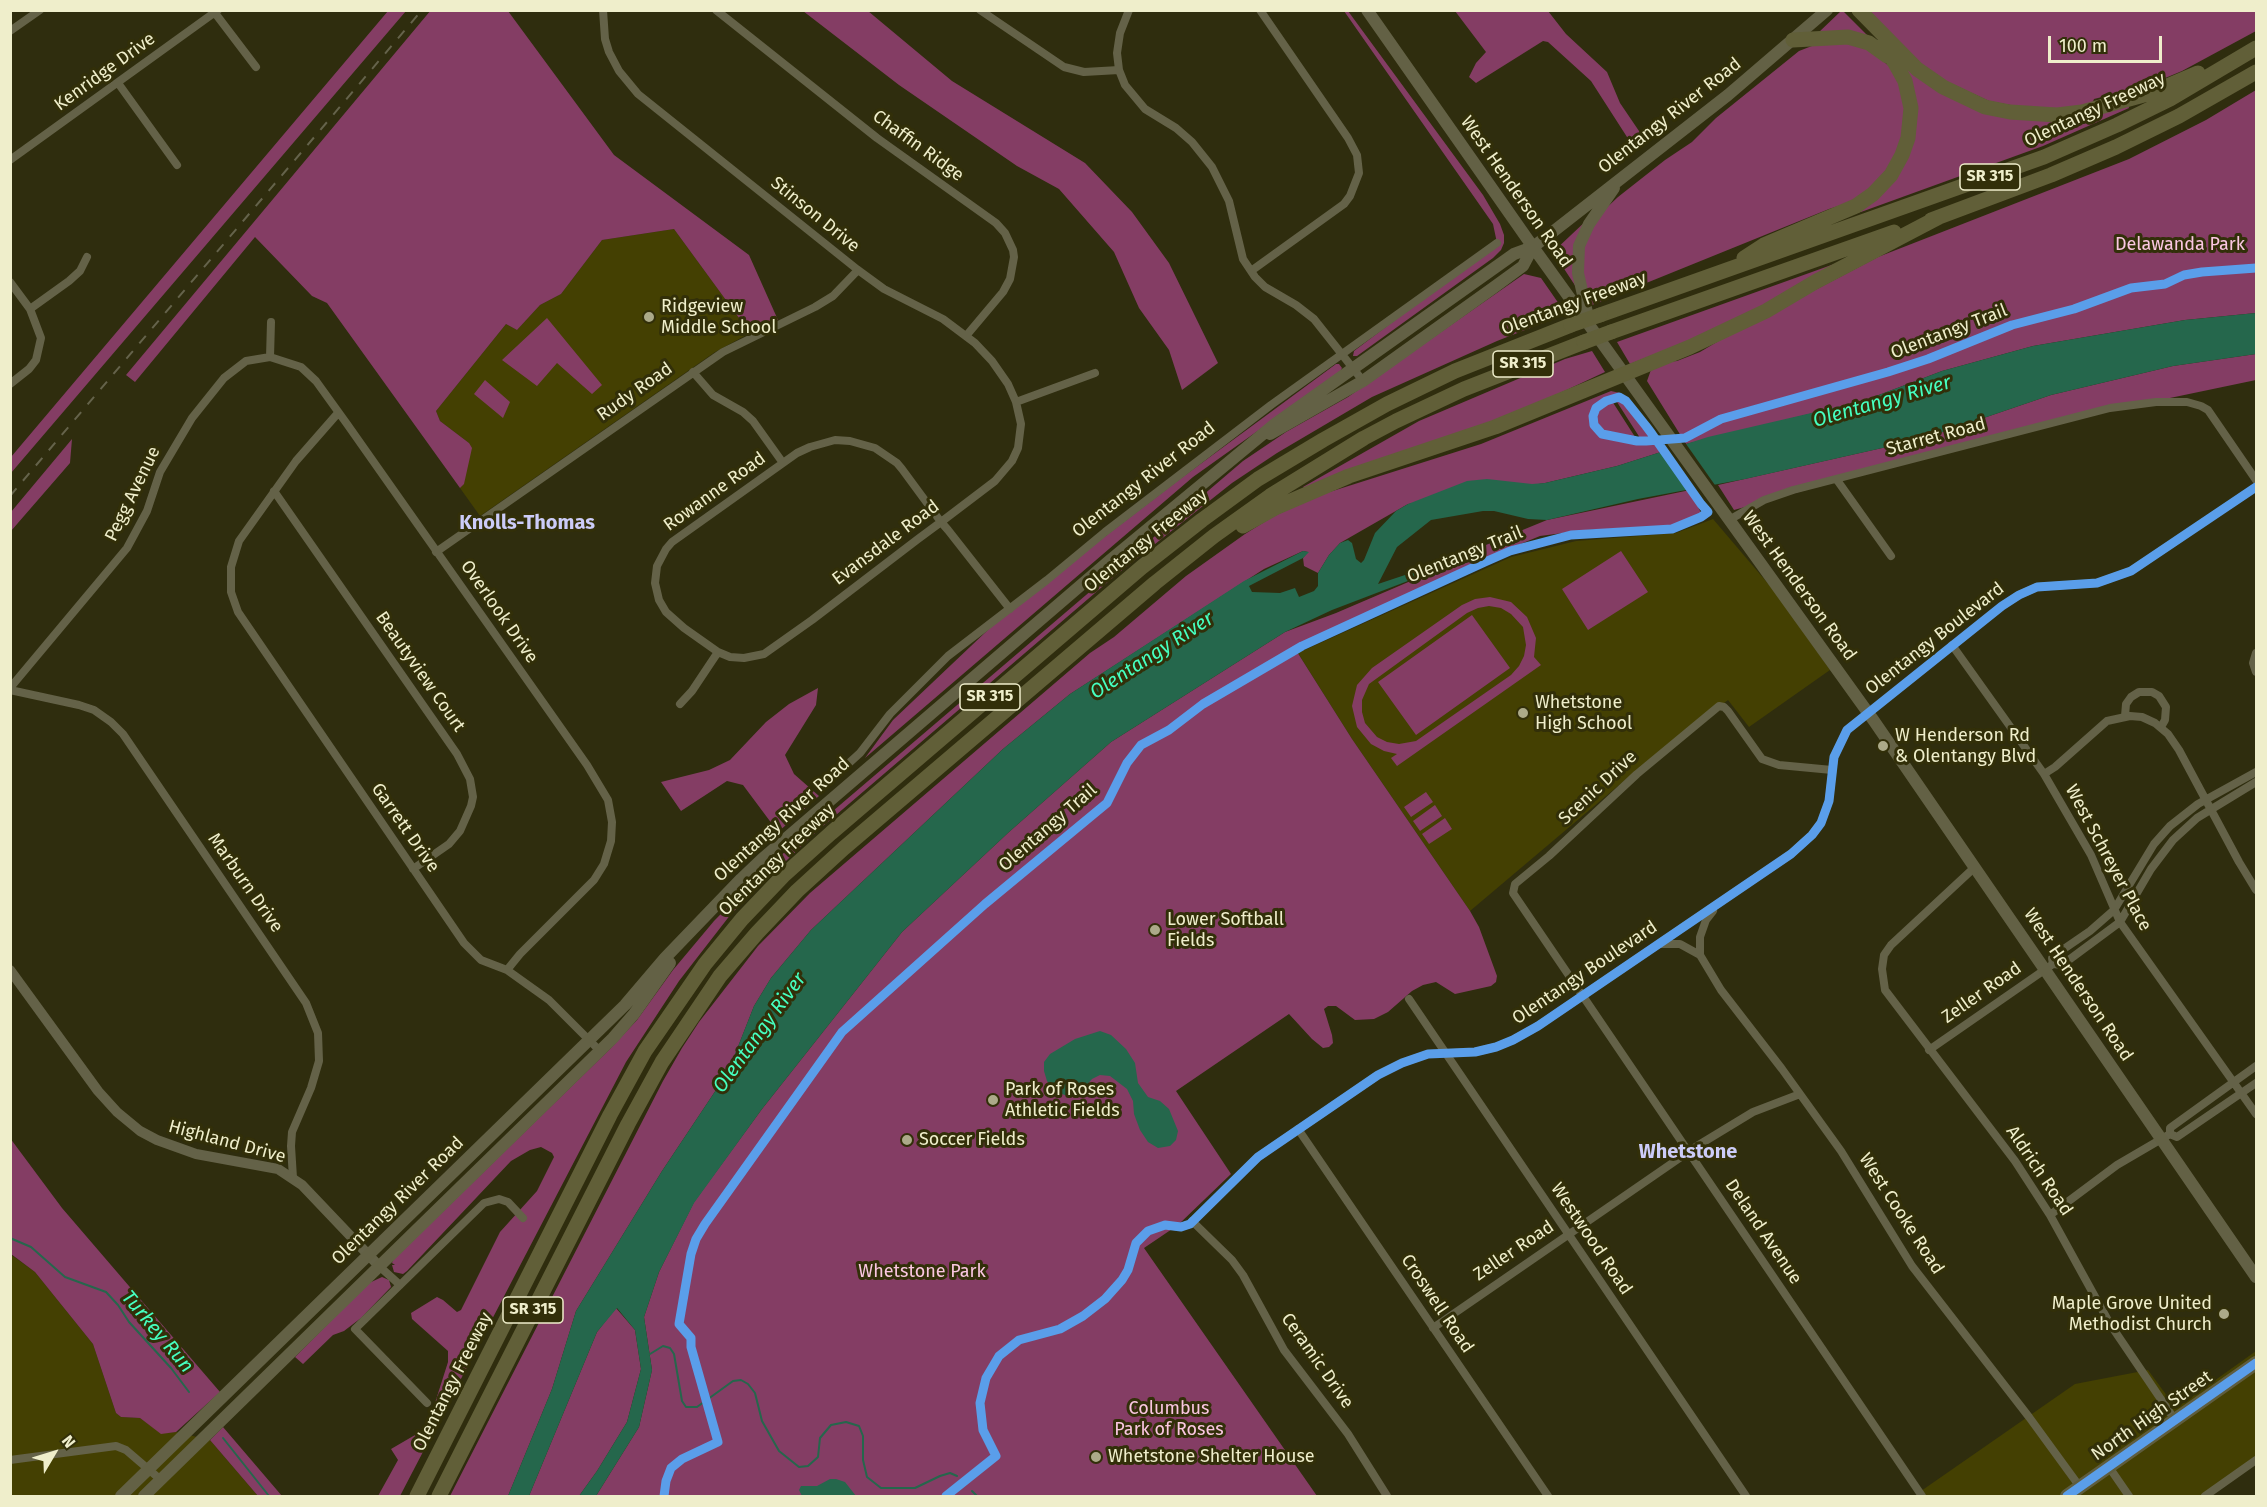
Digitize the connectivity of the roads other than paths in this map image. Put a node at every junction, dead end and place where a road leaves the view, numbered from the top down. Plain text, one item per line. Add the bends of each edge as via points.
1 (40, 10) edge
2 (603, 10) edge
3 (716, 10) edge
4 (980, 10) edge
5 (1129, 10) edge
6 (1260, 10) edge
7 (1367, 10) edge
8 (1827, 10) edge
9 (1850, 10) edge
10 (1859, 10) edge
11 (216, 12) edge
12 (10, 31) edge
13 (1793, 40) junction
14 (2250, 53) edge
15 (256, 67) dead end
16 (1119, 70) junction
17 (2256, 72) edge
18 (1902, 74) junction
19 (118, 83) junction
20 (10, 160) edge
21 (177, 165) dead end
22 (1619, 180) junction
23 (1940, 217) junction
24 (1497, 243) dead end
25 (1533, 247) junction
26 (87, 257) dead end
27 (858, 270) junction
28 (1251, 271) junction
29 (1724, 271) junction
30 (10, 282) edge
31 (30, 309) junction
32 (1595, 320) junction
33 (271, 322) dead end
34 (966, 336) junction
35 (1343, 354) junction
36 (270, 357) junction
37 (1353, 368) junction
38 (693, 372) junction
39 (1095, 373) dead end
40 (1625, 374) junction
41 (1363, 381) junction
42 (10, 384) edge
43 (1016, 402) junction
44 (338, 413) junction
45 (1256, 441) junction
46 (783, 464) junction
47 (1836, 480) junction
48 (2256, 480) edge
49 (2256, 487) edge
50 (274, 491) junction
51 (1729, 519) junction
52 (941, 522) junction
53 (436, 552) junction
54 (1891, 556) dead end
55 (1155, 582) junction
56 (1010, 609) junction
57 (1952, 645) junction
58 (718, 652) junction
59 (2256, 653) edge
60 (2256, 672) edge
61 (10, 689) edge
62 (680, 704) dead end
63 (1868, 712) junction
64 (2125, 716) junction
65 (2161, 727) junction
66 (1832, 770) junction
67 (2256, 772) edge
68 (838, 773) dead end
69 (2044, 774) junction
70 (2256, 782) edge
71 (2205, 799) junction
72 (2211, 809) junction
73 (1975, 867) junction
74 (413, 869) junction
75 (2256, 890) edge
76 (1515, 898) joint
77 (1717, 905) junction
78 (2114, 910) junction
79 (2120, 922) junction
80 (695, 928) junction
81 (1657, 944) junction
82 (1700, 955) junction
83 (2049, 967) junction
84 (10, 970) edge
85 (507, 970) junction
86 (1581, 995) junction
87 (1409, 999) dead end
88 (589, 1040) junction
89 (1929, 1050) junction
90 (600, 1051) junction
91 (1445, 1053) junction
92 (2256, 1066) edge
93 (2233, 1083) junction
94 (2256, 1083) edge
95 (1800, 1094) junction
96 (2241, 1094) junction
97 (2256, 1113) edge
98 (1298, 1129) junction
99 (2166, 1137) junction
100 (1688, 1152) junction
101 (293, 1178) junction
102 (2050, 1215) junction
103 (524, 1218) dead end
104 (1192, 1221) junction
105 (1568, 1234) junction
106 (369, 1255) junction
107 (379, 1266) junction
108 (2256, 1277) edge
109 (400, 1285) junction
110 (1433, 1328) junction
111 (2256, 1363) edge
112 (427, 1403) dead end
113 (2175, 1420) junction
114 (10, 1460) edge
115 (2256, 1460) edge
116 (2109, 1467) junction
117 (149, 1469) junction
118 (161, 1479) junction
119 (2079, 1487) junction
120 (950, 1494) edge
121 (121, 1497) edge
122 (144, 1497) edge
123 (417, 1497) edge
124 (439, 1497) edge
125 (1387, 1497) edge
126 (1548, 1497) edge
127 (1746, 1497) edge
128 (1922, 1497) edge
129 (2067, 1497) edge
130 (2129, 1497) edge
131 (2205, 1497) edge

1 - 12 street
2 - 27 street, Stinson Drive via 605,39 614,62 638,94
3 - 34 street, Chaffin Ridge via 1005,233 1014,257 1010,279
4 - 16 street via 1064,67 1084,72
5 - 16 street via 1119,40
6 - 28 street via 1348,138 1357,155 1359,173 1344,204
7 - 25 main road, West Henderson Road
8 - 13 main road, Olentangy River Road
9 - 18 highway
10 - 14 highway via 1917,69 1943,87 1985,106 2010,112 2057,115 2115,104
11 - 15 street
11 - 19 street, Kenridge Drive
13 - 18 highway via 1836,36 1858,39 1881,51
13 - 22 main road, Olentangy River Road
14 - 29 highway, Olentangy Freeway / SR 315 via 2138,114 2044,157
16 - 28 street via 1137,101 1185,135 1212,167 1227,194 1240,250
17 - 23 highway, Olentangy Freeway / SR 315 via 2116,147
18 - 29 highway via 1909,95 1910,126 1900,160 1881,187 1850,210 1764,245
19 - 20 street, Kenridge Drive
19 - 21 street
22 - 25 main road, Olentangy River Road
22 - 32 main road via 1579,246 1578,273
23 - 40 highway via 1766,311
23 - 55 highway, Olentangy Freeway / SR 315, bridge via 1611,332 1464,389 1364,438 1270,496
24 - 35 street, Olentangy River Road
25 - 32 main road, West Henderson Road
25 - 37 main road, Olentangy River Road via 1514,254
25 - 41 main road, Olentangy River Road via 1520,269
26 - 31 street via 80,271
27 - 34 street, Stinson Drive
27 - 38 street, Rudy Road via 833,296 723,352
28 - 35 street via 1265,287 1314,319
29 - 32 highway, Olentangy Freeway / SR 315
30 - 31 street
31 - 42 street via 39,328 40,350 29,369
32 - 40 main road, West Henderson Road
32 - 123 highway, Olentangy Freeway / SR 315, bridge via 1571,325 1455,371 1387,404 1258,480 1142,567 783,876 705,964 645,1051
33 - 36 street
34 - 43 street, Stinson Drive via 992,361
35 - 37 street
35 - 56 street, Olentangy River Road via 1120,520
36 - 44 street, Overlook Drive via 301,367
36 - 61 street, Pegg Avenue via 246,362 224,378 192,418 160,472 147,511 127,548
37 - 41 street
37 - 45 main road, Olentangy River Road
38 - 46 street via 713,395 753,421
38 - 53 street, Rudy Road
39 - 43 street
40 - 51 main road, West Henderson Road
40 - 55 highway via 1495,427 1349,476 1277,507
41 - 45 main road, Olentangy River Road
43 - 52 street, Evansdale Road via 1021,424 1012,461 994,481
44 - 50 street
44 - 53 street, Overlook Drive
45 - 80 main road, Olentangy River Road via 851,782 741,879
46 - 52 street, Rowanne Road via 810,447 835,440 875,447 902,469
46 - 58 street, Rowanne Road via 679,536 657,566 655,583 666,612
47 - 48 street, Starret Road via 2100,411 2156,402 2194,403 2208,410
47 - 51 street, Starret Road via 1776,495
47 - 54 street
49 - 57 street, Olentangy Boulevard via 2131,571 2097,583 2037,587 2002,606
50 - 74 street, Garrett Drive via 239,541 231,567 234,603
50 - 74 street, Beautyview Court via 457,754 470,779 473,797 460,831 449,844
51 - 63 main road, West Henderson Road
52 - 56 street
52 - 58 street, Evansdale Road via 771,650 750,658
53 - 85 street, Overlook Drive via 587,765 608,800 612,822 608,853 594,880
55 - 124 highway, Olentangy Freeway / SR 315 via 844,848 765,924 720,976 662,1062 628,1124
56 - 68 street, Olentangy River Road via 948,656
57 - 63 street, Olentangy Boulevard
57 - 69 street, West Schreyer Place
58 - 62 street
59 - 60 street
61 - 101 street, Marburn Drive via 94,710 123,734 306,1003 318,1033 319,1061 292,1132
63 - 66 street, Olentangy Boulevard via 1842,738
63 - 73 main road, West Henderson Road
64 - 65 street via 2142,717
64 - 65 street via 2128,700 2135,694 2156,694 2165,703 2166,716
64 - 69 street via 2097,728
65 - 71 street
66 - 76 street, Scenic Drive via 1768,762 1758,755 1728,711 1716,708 1515,884
66 - 77 street, Olentangy Boulevard via 1829,801 1812,835 1774,867
67 - 71 street, Zeller Road
69 - 78 street, West Schreyer Place via 2091,855
70 - 72 street, Zeller Road
71 - 72 street
71 - 78 street, Zeller Road via 2184,813 2154,844
72 - 75 street
72 - 79 street, Zeller Road via 2174,840 2151,869
73 - 83 main road, West Henderson Road
73 - 89 street, Aldrich Road via 1891,945 1882,959 1885,990
74 - 85 street, Garrett Drive via 475,956
76 - 86 street, Deland Avenue
77 - 81 street, Olentangy Boulevard
77 - 82 street via 1700,937
78 - 79 street, West Schreyer Place
78 - 83 street, Zeller Road via 2055,955
79 - 83 street, Zeller Road via 2062,965
79 - 93 street, West Schreyer Place
80 - 88 main road, Olentangy River Road
80 - 90 main road, Olentangy River Road via 634,1014
81 - 82 street via 1680,944
81 - 86 street, Olentangy Boulevard
82 - 95 street, West Cooke Road via 1721,990
83 - 89 street, Zeller Road
83 - 99 main road, West Henderson Road
84 - 101 street, Highland Drive via 98,1091 140,1131 185,1151 278,1169
85 - 88 street, Garrett Drive via 549,1000
86 - 91 street, Olentangy Boulevard via 1513,1040 1475,1052
86 - 100 street, Deland Avenue
87 - 91 street, Westwood Road
88 - 90 street, Garrett Drive
88 - 106 main road, Olentangy River Road
89 - 102 street, Aldrich Road via 2016,1161
90 - 107 main road, Olentangy River Road
91 - 98 street, Olentangy Boulevard via 1428,1054 1378,1075
91 - 105 street, Westwood Road
92 - 93 street
93 - 96 street, West Schreyer Place
93 - 99 street via 2170,1128
94 - 96 street
95 - 100 street, Zeller Road via 1753,1112
95 - 119 street, West Cooke Road via 1841,1151 1912,1266
96 - 97 street, West Schreyer Place
96 - 99 street via 2177,1137
98 - 104 street, Olentangy Boulevard via 1244,1169
98 - 110 street, Croswell Road
99 - 102 street via 2117,1165
99 - 108 main road, West Henderson Road
100 - 105 street, Zeller Road
100 - 128 street, Deland Avenue
101 - 106 street, Highland Drive
102 - 113 street, Aldrich Road via 2110,1324
103 - 109 street via 508,1202 484,1203
104 - 120 street via 1184,1227 1165,1225 1148,1231 1136,1243 1122,1280 1105,1299 1060,1329 1019,1340 999,1356 986,1378 980,1403 982,1430 996,1456
104 - 125 street, Ceramic Drive via 1238,1268 1284,1350 1348,1434
105 - 110 street, Zeller Road
105 - 127 street, Westwood Road
106 - 107 street, Highland Drive
106 - 117 main road, Olentangy River Road
107 - 109 street, Highland Drive
107 - 118 main road, Olentangy River Road
109 - 112 street via 355,1329
110 - 126 street, Croswell Road
111 - 113 main road, North High Street
113 - 116 main road, North High Street
114 - 117 street via 116,1446
115 - 131 street
116 - 119 main road, North High Street
116 - 130 street
117 - 118 street
117 - 121 main road, Olentangy River Road
118 - 122 main road, Olentangy River Road
119 - 129 main road, North High Street

